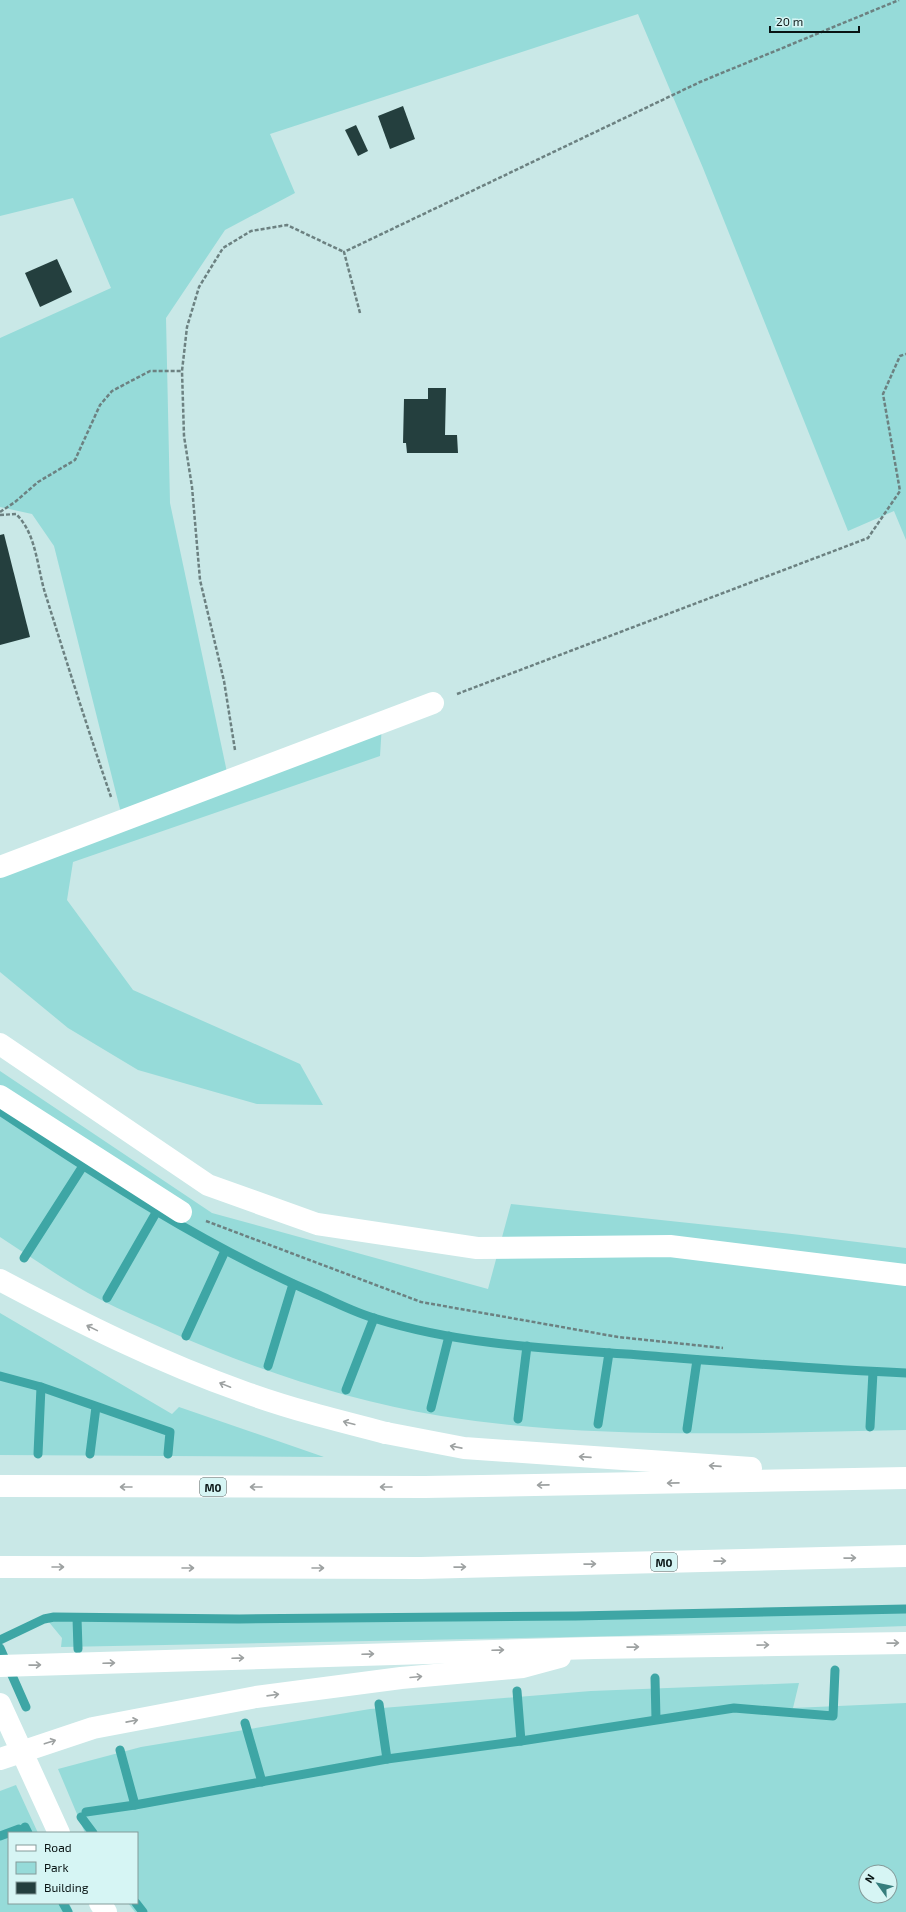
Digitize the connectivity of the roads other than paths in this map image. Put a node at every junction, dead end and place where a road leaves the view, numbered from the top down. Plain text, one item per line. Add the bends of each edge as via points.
1 (432, 703) road end
2 (0, 867) edge
3 (0, 1044) edge
4 (0, 1096) edge
5 (181, 1212) road end
6 (906, 1275) edge
7 (0, 1280) edge
8 (900, 1478) edge
9 (0, 1486) edge
10 (906, 1556) edge
11 (10, 1567) edge
12 (906, 1643) edge
13 (594, 1648) junction
14 (0, 1666) edge
15 (0, 1704) edge
16 (0, 1759) edge
17 (59, 1832) edge

1 - 2 main road
3 - 6 main road via 208,1185 317,1224 477,1248 670,1246
4 - 5 main road
8 -> 7 main road via 464,1448 386,1433 314,1414 236,1389 127,1345
8 -> 9 main road, M0 via 425,1487
11 -> 10 main road, M0 via 421,1568
13 -> 12 main road
14 -> 13 main road
16 -> 13 main road via 93,1728 256,1698 401,1678 523,1667
15 - 17 main road

